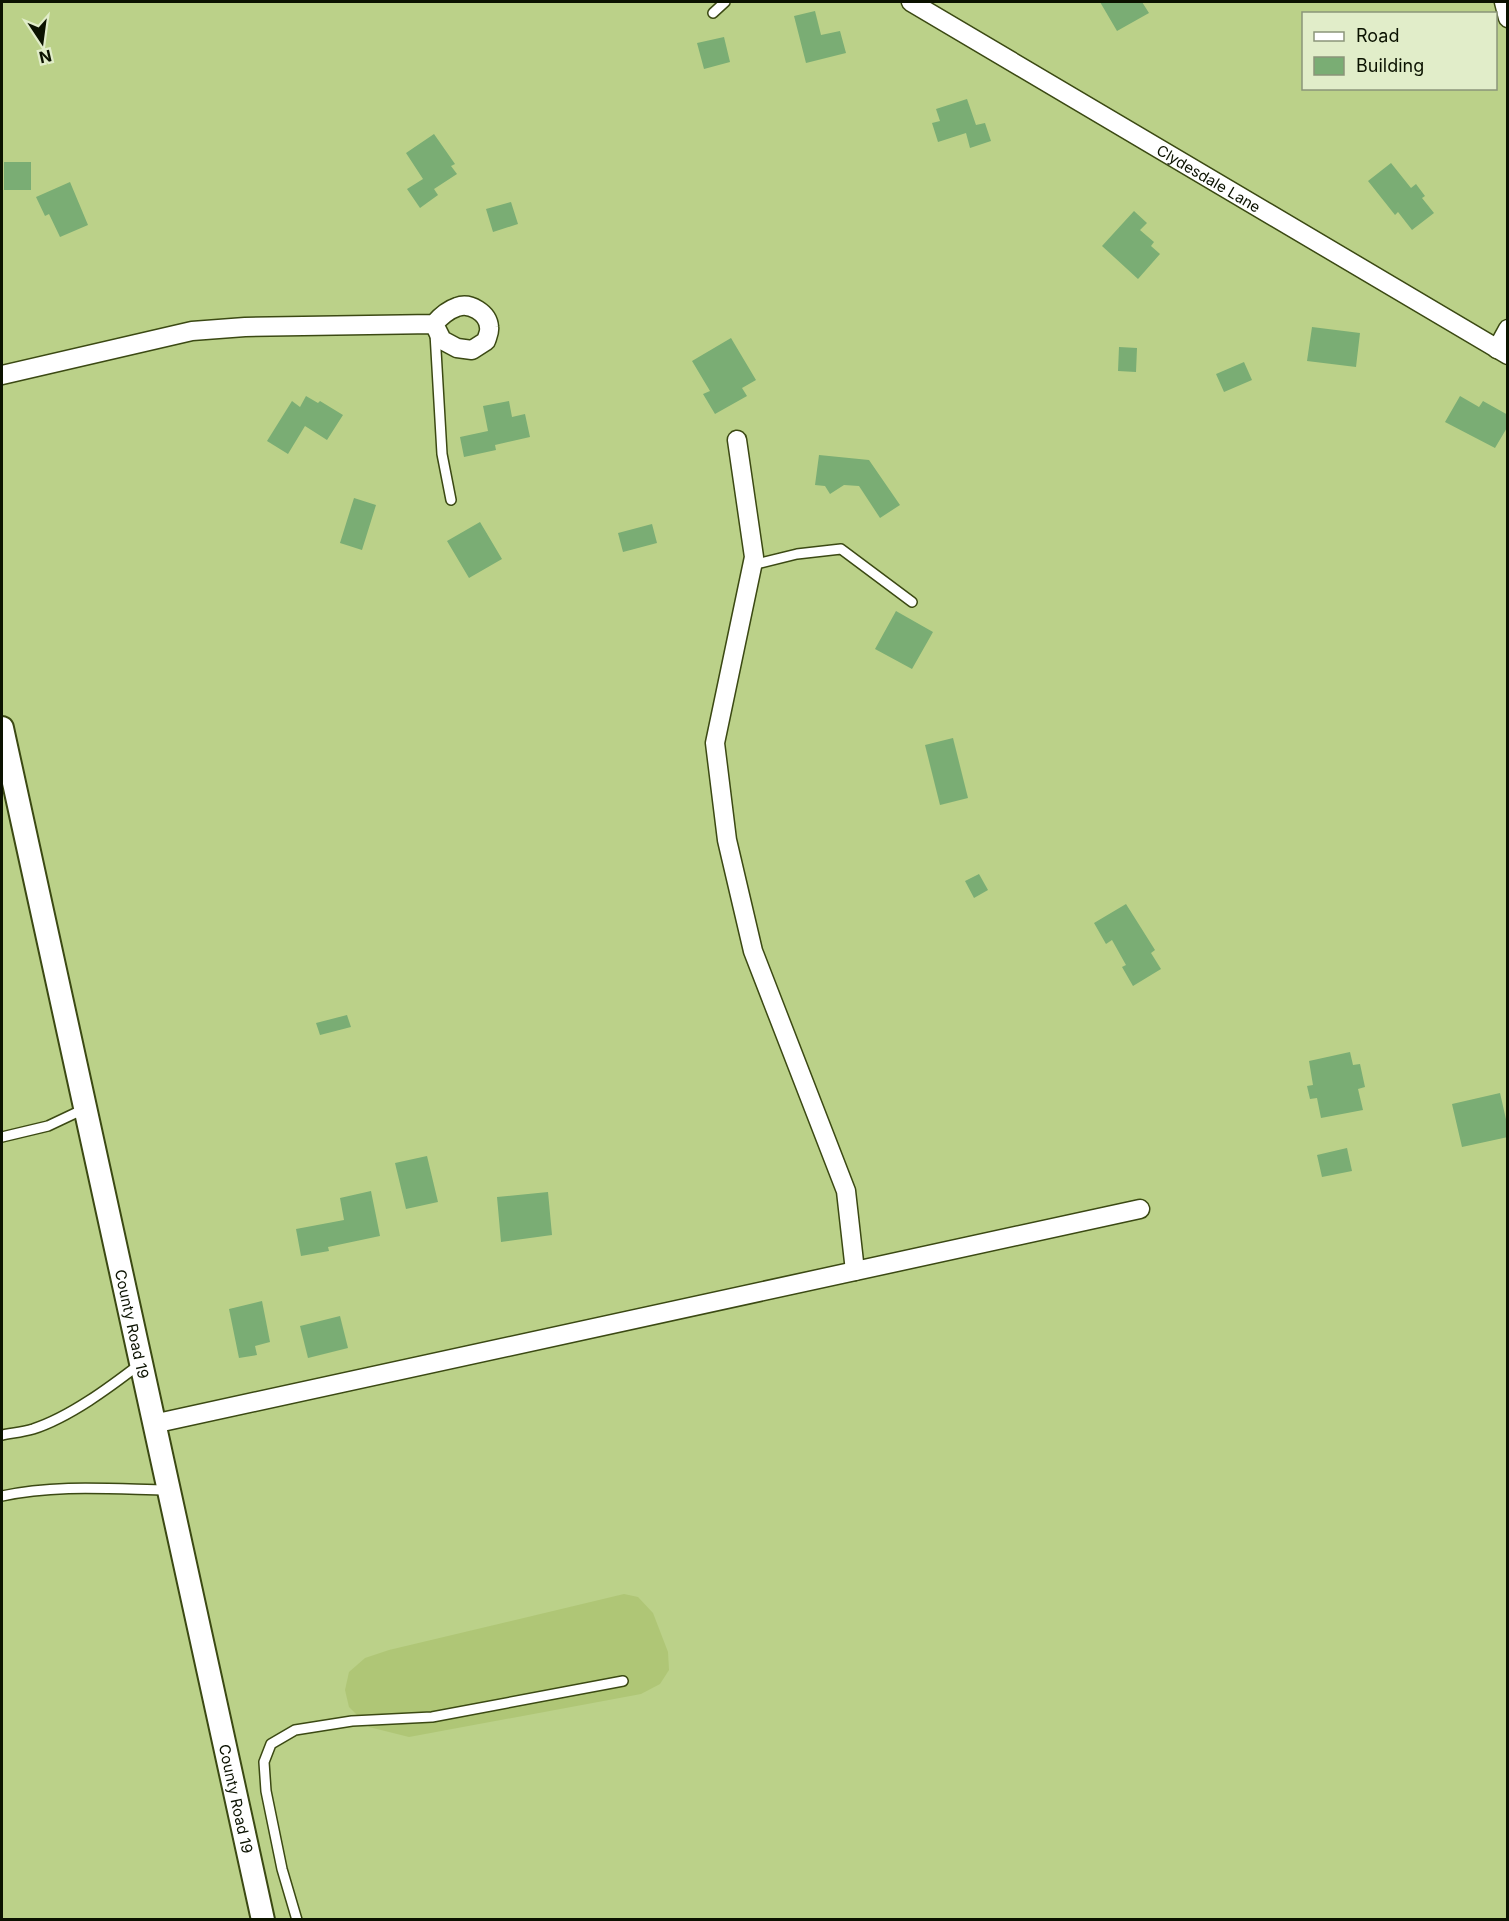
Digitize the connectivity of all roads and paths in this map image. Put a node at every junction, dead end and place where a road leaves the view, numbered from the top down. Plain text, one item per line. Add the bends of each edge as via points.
1 (725, 2) edge
2 (911, 2) edge
3 (1504, 2) edge
4 (713, 13) dead end
5 (1508, 18) edge
6 (434, 324) joint
7 (1508, 329) edge
8 (1502, 352) edge
9 (2, 375) edge
10 (737, 440) dead end
11 (452, 500) dead end
12 (752, 565) junction
13 (912, 602) dead end
14 (2, 728) edge
15 (84, 1109) junction
16 (2, 1137) edge
17 (1140, 1209) dead end
18 (855, 1271) junction
19 (140, 1364) junction
20 (153, 1424) junction
21 (2, 1435) edge
22 (168, 1490) junction
23 (2, 1496) edge
24 (623, 1681) dead end
25 (263, 1920) edge
26 (297, 1920) edge

1 - 4 lane
2 - 8 street, Clydesdale Lane
3 - 5 street
6 - 9 street via 192,331
6 - 11 lane via 442,454
7 - 8 street
10 - 12 street
12 - 13 lane via 841,549
12 - 18 street via 715,743 727,840 753,951 846,1191
14 - 15 street, County Road 19
15 - 16 lane via 48,1126
15 - 19 street, County Road 19
17 - 18 street
18 - 20 street
19 - 20 street, County Road 19
19 - 21 lane via 106,1390 48,1424
20 - 22 street, County Road 19
22 - 23 lane via 94,1488
22 - 25 street, County Road 19
24 - 26 lane via 432,1717 352,1720 295,1730 271,1744 264,1762 266,1791

